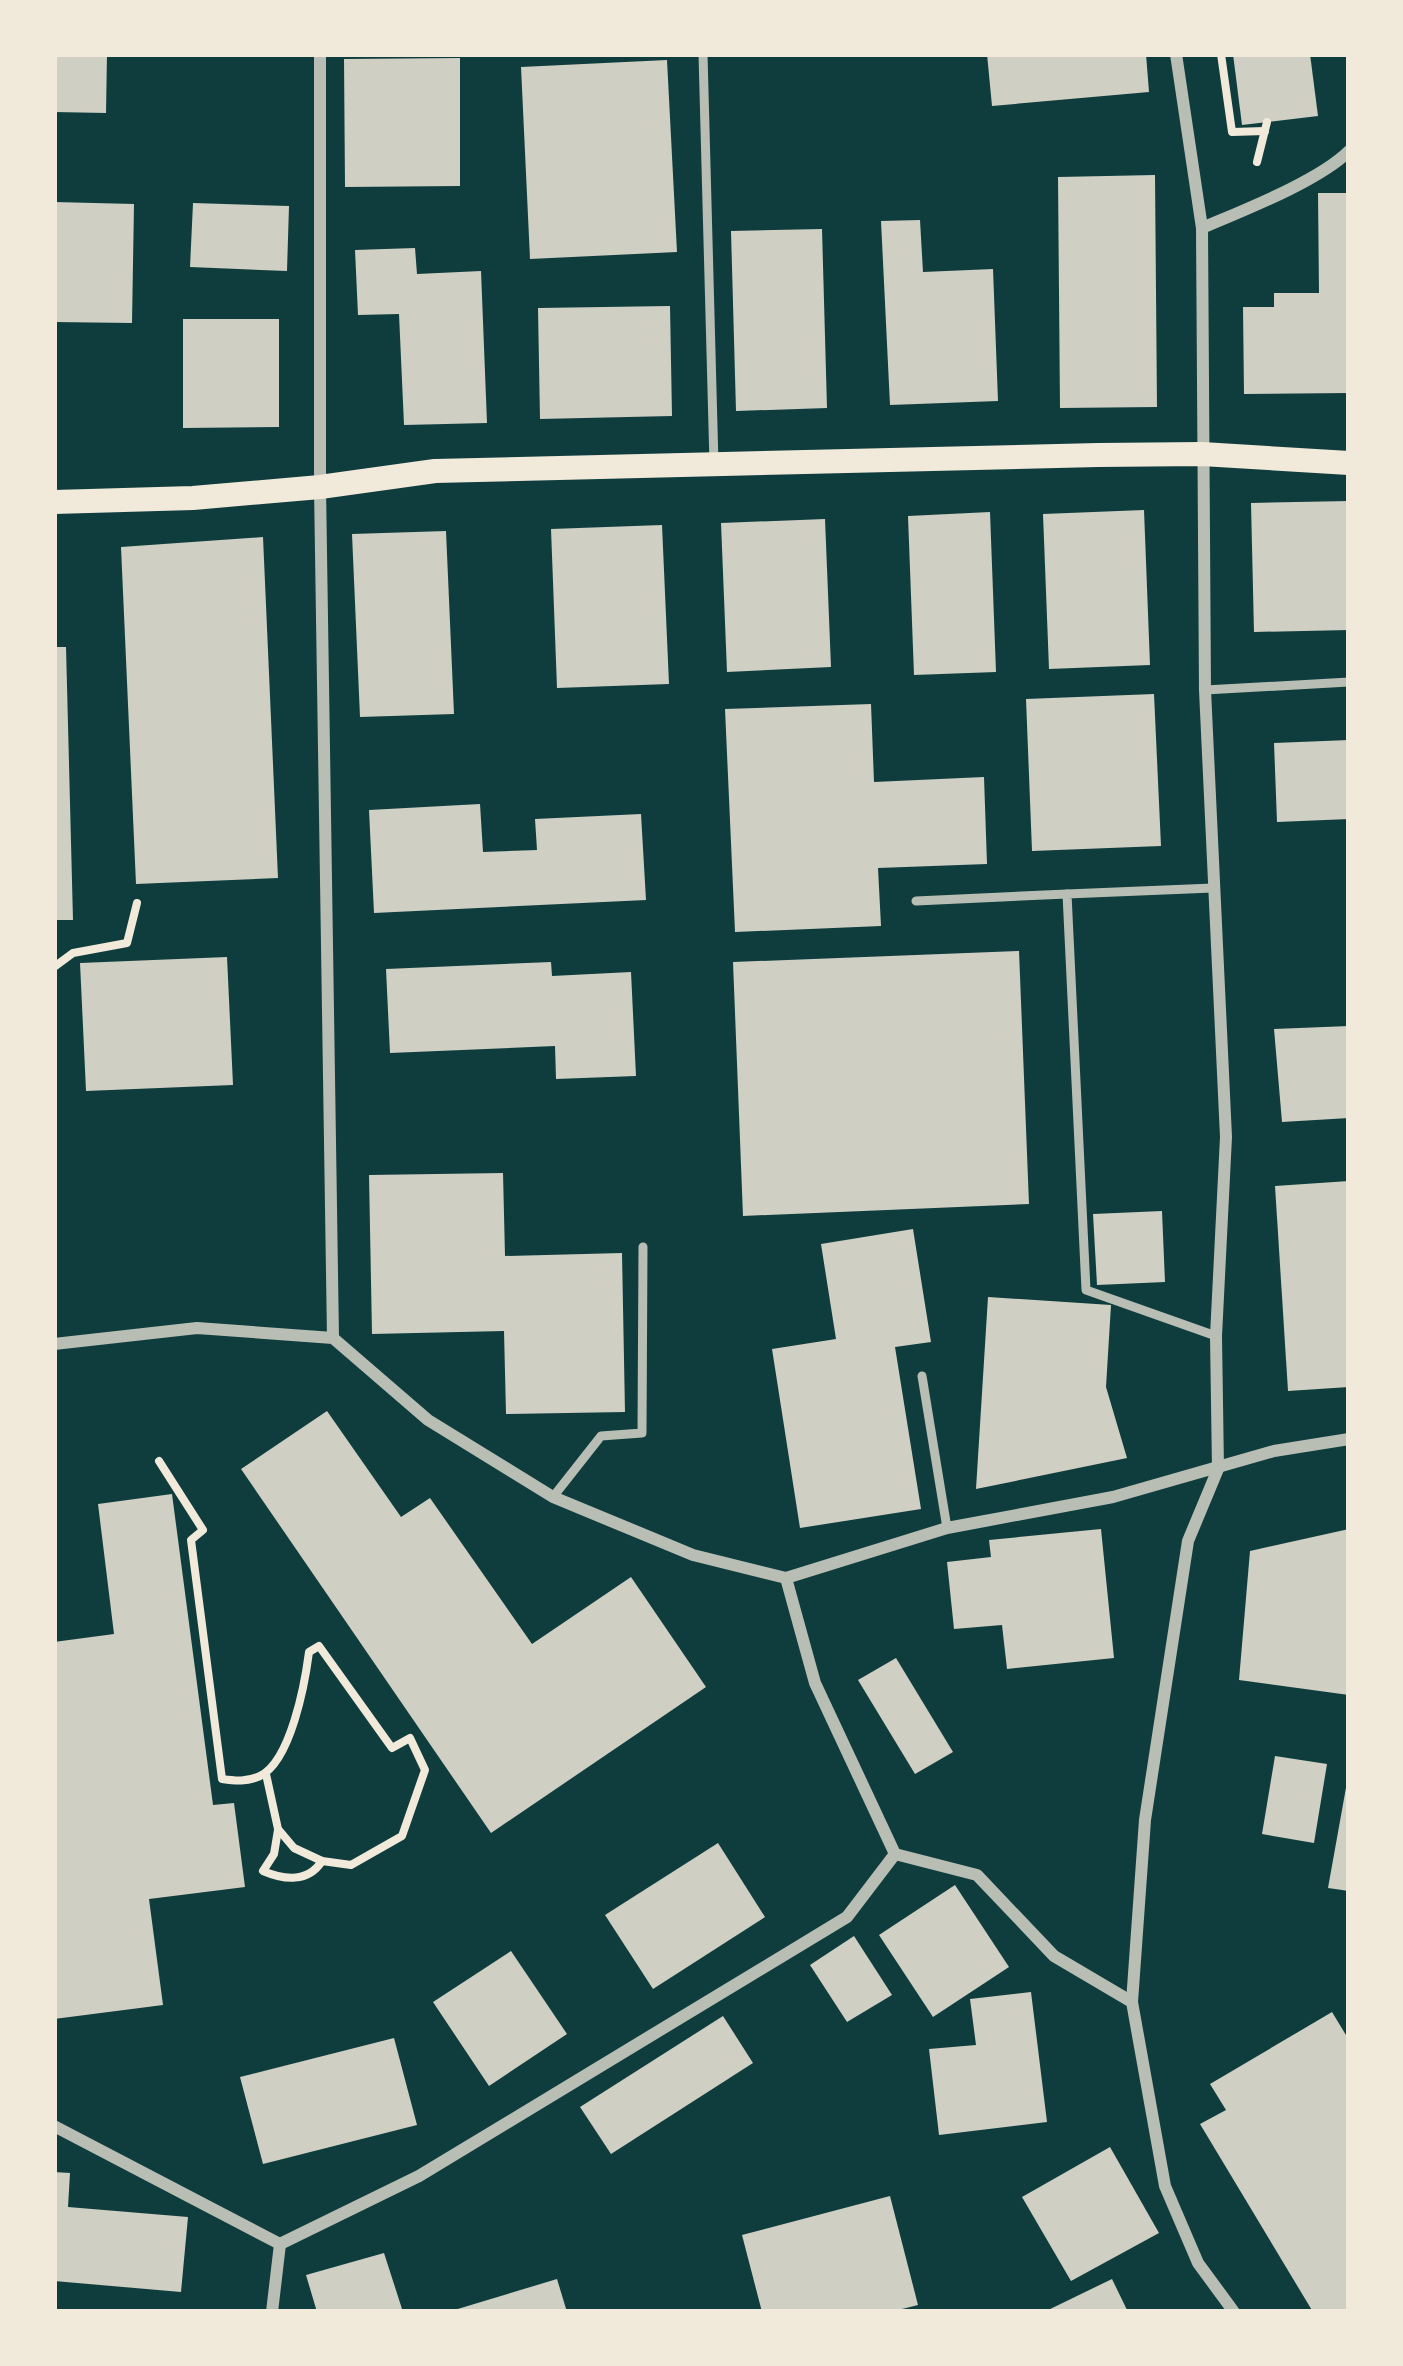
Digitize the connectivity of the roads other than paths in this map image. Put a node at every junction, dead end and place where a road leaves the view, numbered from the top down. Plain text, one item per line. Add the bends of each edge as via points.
1 (320, 54) edge
2 (703, 54) edge
3 (1176, 54) edge
4 (1349, 151) edge
5 (1202, 228) junction
6 (1202, 454) junction
7 (1349, 463) edge
8 (714, 464) junction
9 (320, 487) junction
10 (54, 502) edge
11 (1349, 682) edge
12 (1205, 690) junction
13 (1213, 888) junction
14 (1067, 894) junction
15 (916, 901) dead end
16 (643, 1246) dead end
17 (1216, 1336) junction
18 (333, 1338) junction
19 (54, 1344) edge
20 (922, 1376) dead end
21 (1349, 1439) edge
22 (1218, 1469) junction
23 (553, 1497) junction
24 (947, 1528) junction
25 (786, 1578) junction
26 (896, 1853) junction
27 (1132, 2002) junction
28 (54, 2126) edge
29 (280, 2244) junction
30 (272, 2312) edge
31 (1234, 2312) edge

1 - 9 street
2 - 8 lane
3 - 5 street
4 - 5 street
5 - 6 street
6 - 7 main road
6 - 8 main road
6 - 12 street
8 - 9 main road via 436,471
9 - 10 main road
9 - 18 street
11 - 12 lane
12 - 13 street
13 - 14 lane
13 - 17 street via 1226,1137
14 - 15 lane
14 - 17 lane via 1086,1291
16 - 23 lane via 642,1433 601,1436
17 - 22 street
18 - 19 street via 197,1328
18 - 23 street via 428,1420
20 - 24 lane
21 - 22 street
22 - 24 street
22 - 27 street via 1188,1540 1145,1820
23 - 25 street via 693,1556
24 - 25 street
25 - 26 street via 815,1684
26 - 27 street via 977,1875 1054,1956
26 - 29 street via 847,1917 419,2176
27 - 31 street via 1165,2186 1198,2263
28 - 29 street
29 - 30 street

